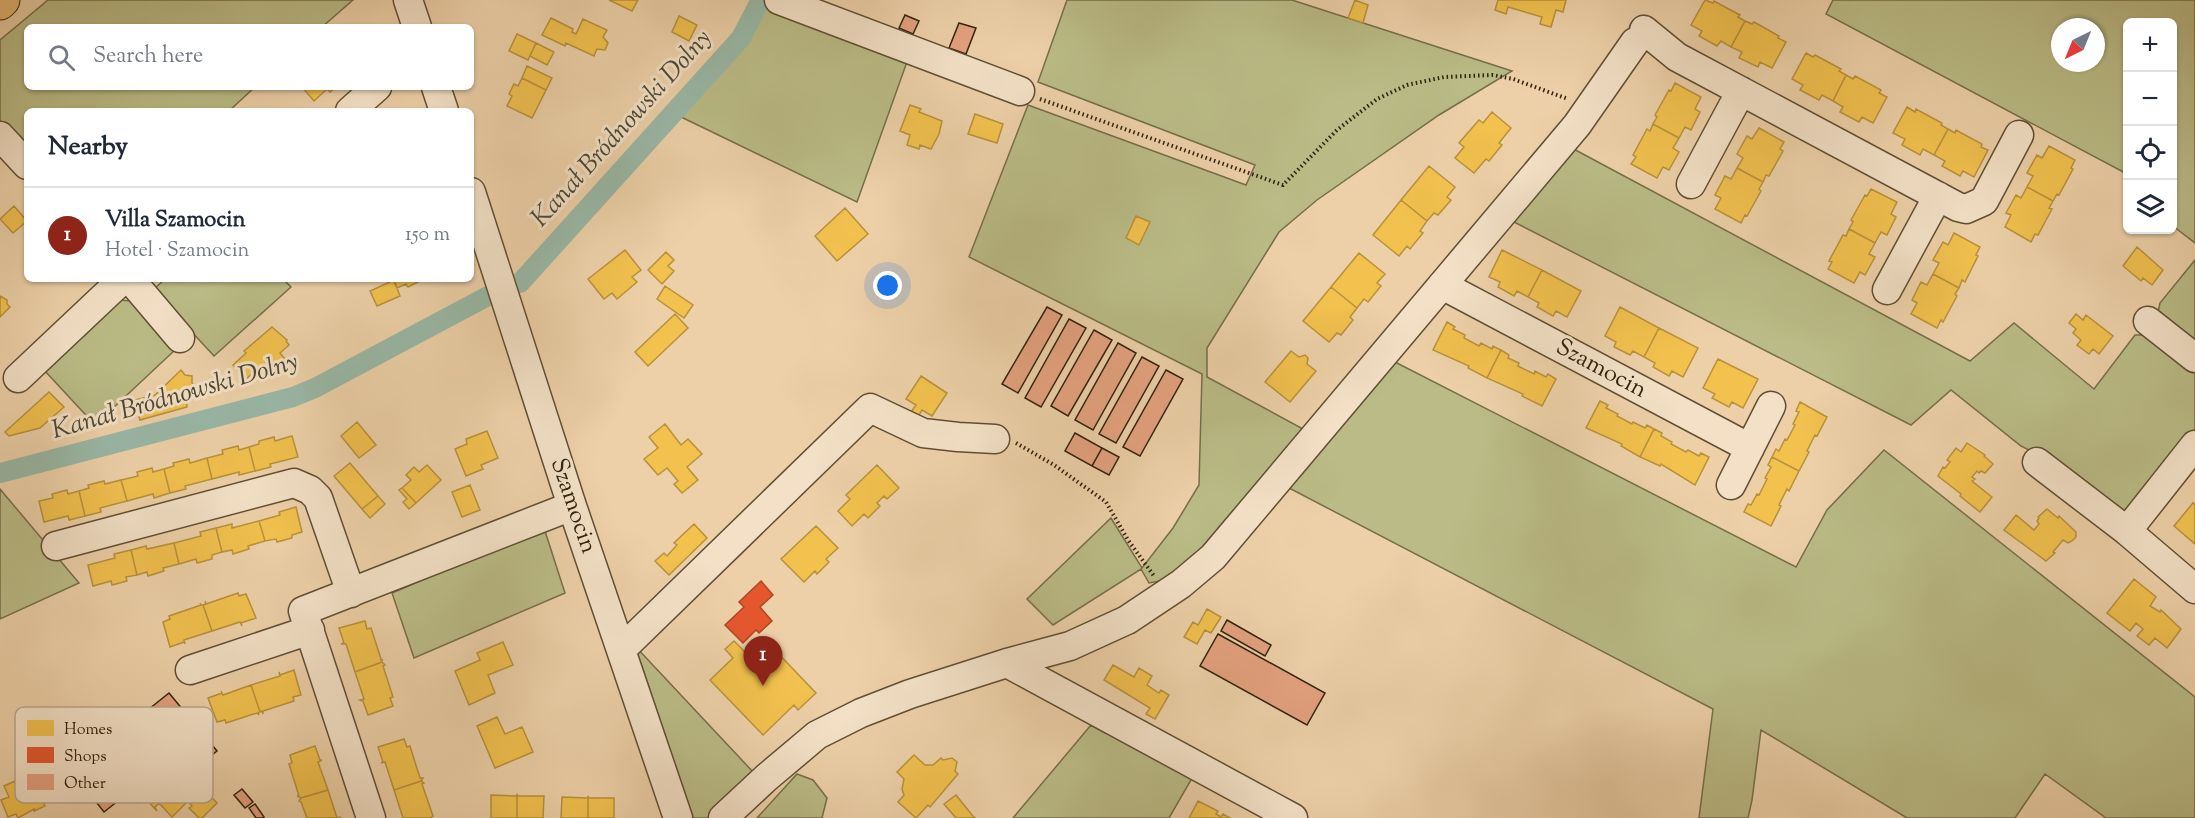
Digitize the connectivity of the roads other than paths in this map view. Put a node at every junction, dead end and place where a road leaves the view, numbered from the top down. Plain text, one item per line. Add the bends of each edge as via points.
1 (408, 0) edge
2 (779, 0) edge
3 (416, 24) edge
4 (374, 90) edge
5 (437, 90) edge
6 (1741, 91) junction
7 (1020, 92) road end
8 (354, 108) edge
9 (443, 108) edge
10 (2019, 135) dead end
11 (0, 136) edge
12 (24, 162) edge
13 (1691, 184) dead end
14 (1938, 196) junction
15 (474, 201) edge
16 (120, 282) edge
17 (133, 282) edge
18 (1446, 288) junction
19 (1887, 290) dead end
20 (2148, 321) dead end
21 (180, 338) dead end
22 (2195, 358) edge
23 (18, 378) dead end
24 (1771, 406) dead end
25 (995, 439) road end
26 (2195, 445) edge
27 (1750, 448) junction
28 (2037, 462) dead end
29 (1731, 485) dead end
30 (572, 506) junction
31 (2127, 531) junction
32 (56, 546) dead end
33 (2195, 589) edge
34 (351, 593) junction
35 (310, 630) junction
36 (621, 650) junction
37 (1008, 663) junction
38 (190, 670) dead end
39 (371, 818) edge
40 (678, 818) edge
41 (723, 818) edge
42 (1293, 818) edge

1 - 3 street
2 - 7 street
4 - 8 street
5 - 9 street
6 - 13 street
6 - 14 street
6 - 18 street via 1640,36 1590,107
10 - 14 street via 1984,201 1966,208
11 - 12 street
14 - 19 street
15 - 30 street, Szamocin
16 - 23 street
17 - 21 street
18 - 27 street, Szamocin
18 - 37 street via 1313,436 1213,557 1127,620 1070,646
20 - 22 street
24 - 27 street
25 - 36 street via 923,433 870,408
26 - 31 street
27 - 29 street
28 - 31 street
30 - 34 street
30 - 36 street, Szamocin
31 - 33 street
32 - 34 street via 294,483 318,498
34 - 35 street via 303,611
35 - 38 street
35 - 39 street
36 - 40 street, Szamocin
37 - 41 street via 910,693 817,735
37 - 42 street

